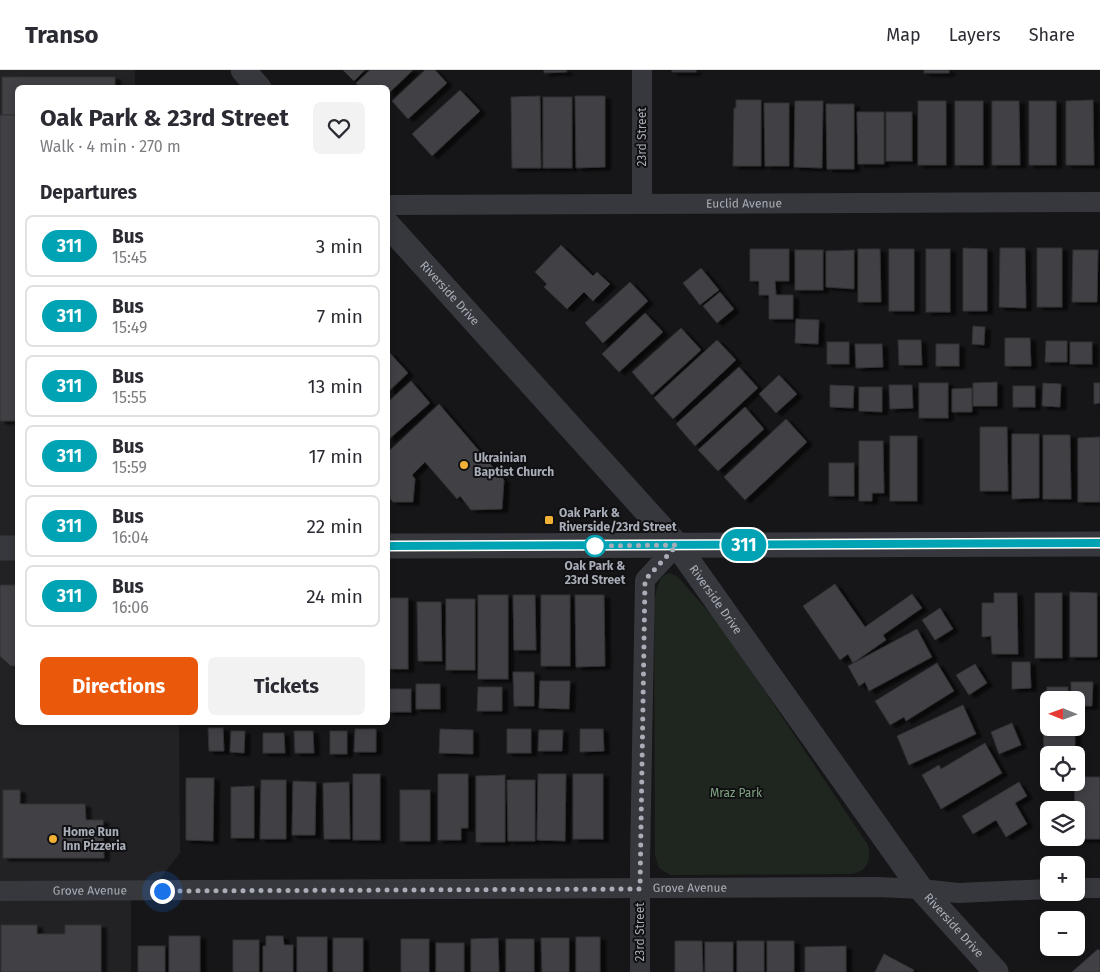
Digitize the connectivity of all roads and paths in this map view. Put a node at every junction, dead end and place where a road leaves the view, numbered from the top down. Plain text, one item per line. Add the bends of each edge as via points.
1 (243, 70) edge
2 (642, 70) edge
3 (256, 85) edge
4 (1100, 202) edge
5 (642, 204) junction
6 (390, 205) edge
7 (390, 227) edge
8 (1100, 544) edge
9 (677, 545) junction
10 (390, 546) edge
11 (0, 548) edge
12 (15, 548) edge
13 (1085, 888) edge
14 (1100, 888) edge
15 (640, 889) junction
16 (921, 889) junction
17 (1040, 889) edge
18 (0, 892) edge
19 (640, 972) edge
20 (996, 972) edge

1 - 3 street
2 - 5 street, 23rd Street
4 - 5 street, Euclid Avenue
5 - 6 street, Euclid Avenue
7 - 9 street, Riverside Drive
8 - 9 street
9 - 10 street
9 - 15 street, 23rd Street via 645,580
9 - 16 street, Riverside Drive
11 - 12 street
13 - 14 street
15 - 16 street, Grove Avenue
15 - 18 street, Grove Avenue
15 - 19 street, 23rd Street
16 - 17 street, Grove Avenue via 958,893
16 - 20 street, Riverside Drive

